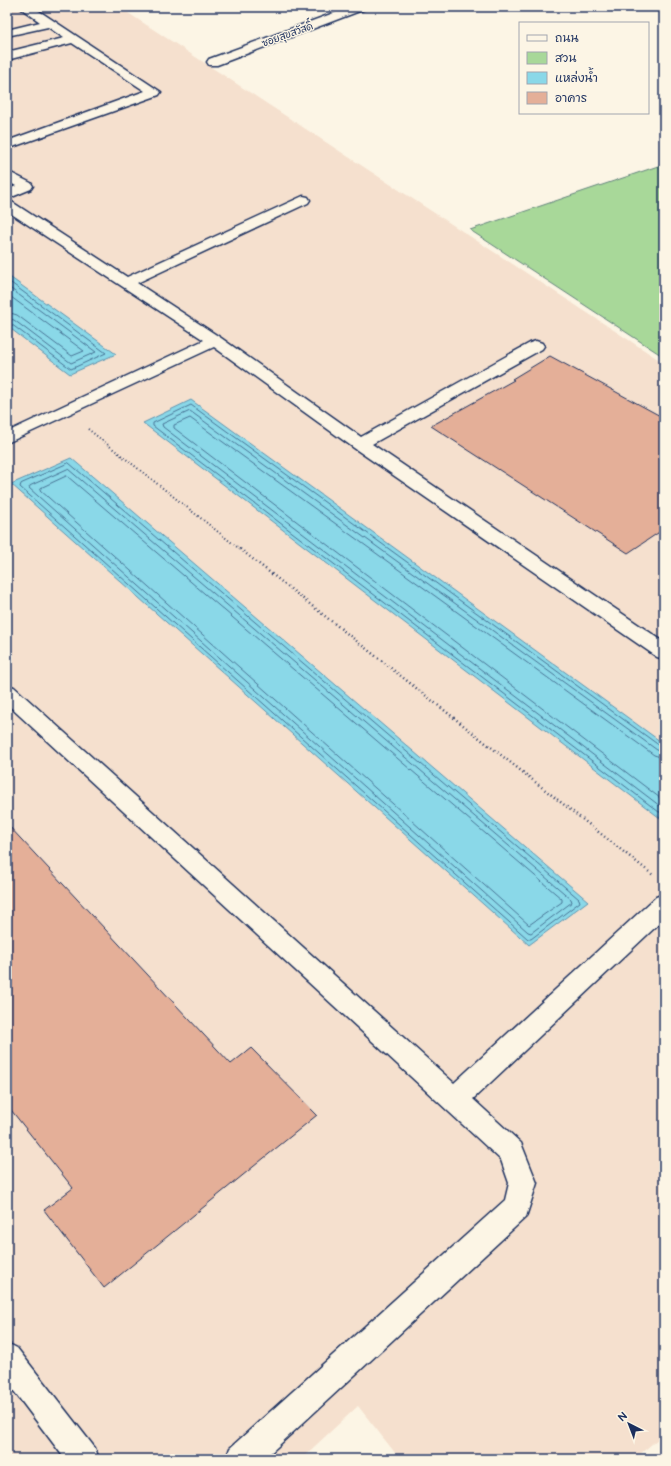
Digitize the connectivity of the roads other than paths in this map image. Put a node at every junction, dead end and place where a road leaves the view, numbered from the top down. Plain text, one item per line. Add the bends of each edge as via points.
1 (25, 7) edge
2 (361, 7) edge
3 (49, 23) junction
4 (7, 33) edge
5 (74, 39) junction
6 (7, 56) edge
7 (213, 62) dead end
8 (7, 145) edge
9 (7, 175) edge
10 (7, 195) edge
11 (303, 200) dead end
12 (7, 205) edge
13 (126, 283) junction
14 (215, 341) junction
15 (536, 346) dead end
16 (7, 438) edge
17 (360, 444) junction
18 (664, 652) edge
19 (7, 692) edge
20 (664, 904) edge
21 (454, 1100) junction
22 (7, 1358) edge
23 (84, 1459) edge
24 (241, 1459) edge

1 - 3 lane
2 - 7 street, ซอยสุขสวัสดิ์
3 - 4 lane
3 - 5 lane
5 - 6 lane
5 - 8 lane via 155,92
9 - 10 lane via 26,186
11 - 13 lane
12 - 13 lane
13 - 14 lane
14 - 16 lane
14 - 17 lane
15 - 17 lane
17 - 18 lane
19 - 21 lane
20 - 21 lane
21 - 24 lane via 512,1152 523,1182 516,1208
22 - 23 lane

